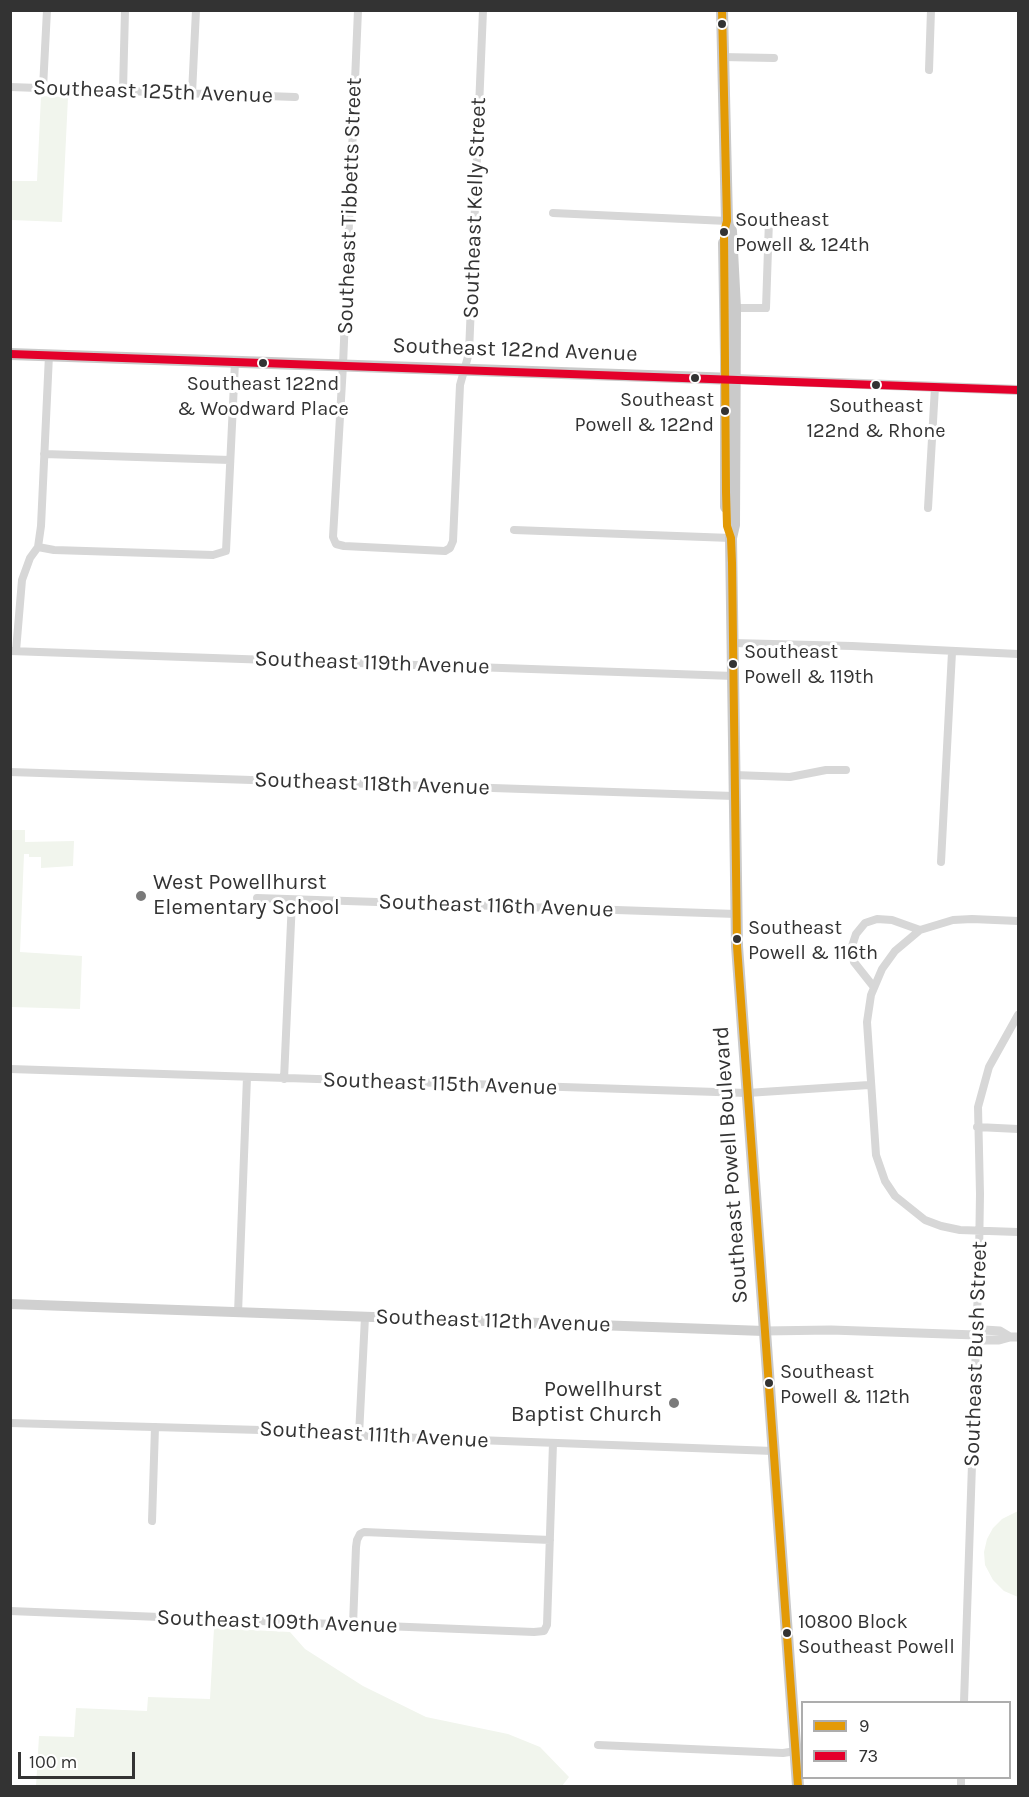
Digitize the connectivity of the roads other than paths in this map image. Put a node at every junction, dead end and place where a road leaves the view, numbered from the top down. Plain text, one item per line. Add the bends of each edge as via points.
1 (47, 10) edge
2 (125, 10) edge
3 (196, 10) edge
4 (358, 10) edge
5 (483, 10) edge
6 (722, 10) edge
7 (931, 10) edge
8 (722, 57) junction
9 (774, 58) dead end
10 (929, 70) dead end
11 (10, 87) edge
12 (43, 88) junction
13 (123, 91) junction
14 (192, 94) junction
15 (295, 98) dead end
16 (554, 213) dead end
17 (769, 220) dead end
18 (727, 221) junction
19 (735, 308) junction
20 (10, 354) edge
21 (49, 355) junction
22 (235, 362) junction
23 (343, 365) junction
24 (464, 369) junction
25 (731, 379) junction
26 (935, 387) junction
27 (1018, 390) edge
28 (44, 454) junction
29 (230, 460) junction
30 (928, 508) dead end
31 (514, 530) dead end
32 (731, 538) junction
33 (38, 547) junction
34 (450, 548) joint
35 (734, 643) junction
36 (13, 651) edge
37 (952, 652) junction
38 (1018, 654) edge
39 (734, 676) junction
40 (846, 770) dead end
41 (10, 772) edge
42 (734, 775) junction
43 (734, 796) junction
44 (941, 862) dead end
45 (257, 898) dead end
46 (292, 900) junction
47 (736, 914) junction
48 (1018, 921) edge
49 (920, 930) junction
50 (873, 986) junction
51 (1018, 1015) edge
52 (10, 1069) edge
53 (247, 1077) junction
54 (284, 1079) junction
55 (870, 1085) junction
56 (747, 1093) junction
57 (977, 1127) junction
58 (1018, 1129) edge
59 (980, 1230) junction
60 (1018, 1232) edge
61 (10, 1304) edge
62 (238, 1313) junction
63 (365, 1317) junction
64 (764, 1331) junction
65 (976, 1335) junction
66 (1014, 1337) edge
67 (10, 1423) edge
68 (155, 1427) junction
69 (359, 1435) junction
70 (553, 1443) junction
71 (773, 1451) junction
72 (152, 1521) dead end
73 (550, 1540) junction
74 (10, 1611) edge
75 (353, 1625) junction
76 (964, 1701) edge
77 (798, 1732) edge
78 (598, 1744) dead end
79 (796, 1751) junction
80 (798, 1786) edge

1 - 12 street
2 - 13 street
3 - 14 street
4 - 23 street, Southeast Tibbetts Street
5 - 24 street, Southeast Kelly Street via 469,353
6 - 8 main road, Southeast Powell Boulevard
7 - 10 street
8 - 9 street
8 - 18 main road, Southeast Powell Boulevard
11 - 12 street, Southeast 125th Avenue
12 - 13 street, Southeast 125th Avenue
13 - 14 street, Southeast 125th Avenue
14 - 15 street, Southeast 125th Avenue
16 - 18 street
17 - 19 street via 766,308
18 - 19 main road, Southeast Powell Boulevard via 731,231
18 - 25 main road, Southeast Powell Boulevard via 724,232
19 - 25 main road, Southeast Powell Boulevard
20 - 21 main road, Southeast 122nd Avenue
21 - 22 main road, Southeast 122nd Avenue
21 - 28 street
22 - 23 main road, Southeast 122nd Avenue
22 - 29 street
23 - 24 main road, Southeast 122nd Avenue
23 - 34 street, Southeast Tibbetts Street via 333,537 336,544 445,551
24 - 25 main road, Southeast 122nd Avenue
24 - 34 street, Southeast Kelly Street
25 - 26 main road, Southeast 122nd Avenue
25 - 32 main road, Southeast Powell Boulevard
26 - 27 main road, Southeast 122nd Avenue
26 - 30 street
28 - 29 street
28 - 33 street
29 - 33 street via 226,551 213,555
31 - 32 street
32 - 35 main road, Southeast Powell Boulevard
33 - 36 street via 22,580
35 - 37 street
35 - 39 main road, Southeast Powell Boulevard
36 - 39 street, Southeast 119th Avenue
37 - 38 street
37 - 44 street
39 - 42 main road, Southeast Powell Boulevard
40 - 42 street via 790,777
41 - 43 street, Southeast 118th Avenue
42 - 43 main road, Southeast Powell Boulevard
43 - 47 main road, Southeast Powell Boulevard
45 - 46 street, Southeast 116th Avenue
46 - 47 street, Southeast 116th Avenue
46 - 54 street
47 - 56 main road, Southeast Powell Boulevard
48 - 49 street via 953,920
49 - 50 street via 895,951
49 - 50 street via 892,920 865,923 852,946 854,962
50 - 55 street via 867,1022
51 - 57 street, Southeast Bush Street via 988,1067 979,1099
52 - 53 street, Southeast 115th Avenue
53 - 54 street, Southeast 115th Avenue
53 - 62 street
54 - 56 street, Southeast 115th Avenue
55 - 56 street, Southeast 115th Avenue
55 - 59 street via 876,1155 895,1196 925,1220 960,1230
56 - 64 main road, Southeast Powell Boulevard
57 - 58 street
57 - 59 street, Southeast Bush Street
59 - 60 street
59 - 65 street, Southeast Bush Street
61 - 62 main road, Southeast 112th Avenue
62 - 63 main road, Southeast 112th Avenue
63 - 64 main road, Southeast 112th Avenue
63 - 69 street
64 - 65 street, Southeast 112th Avenue
64 - 71 main road, Southeast Powell Boulevard
65 - 66 street, Southeast 112th Avenue via 984,1330
65 - 76 street, Southeast Bush Street
67 - 68 street, Southeast 111th Avenue
68 - 69 street, Southeast 111th Avenue
68 - 72 street
69 - 70 street, Southeast 111th Avenue
70 - 71 street, Southeast 111th Avenue
70 - 73 street
71 - 77 main road, Southeast Powell Boulevard
73 - 75 street via 368,1531 360,1534
73 - 75 street, Southeast 109th Avenue via 544,1631
74 - 75 street, Southeast 109th Avenue
77 - 79 main road, Southeast Powell Boulevard
78 - 79 street via 783,1754
79 - 80 main road, Southeast Powell Boulevard

